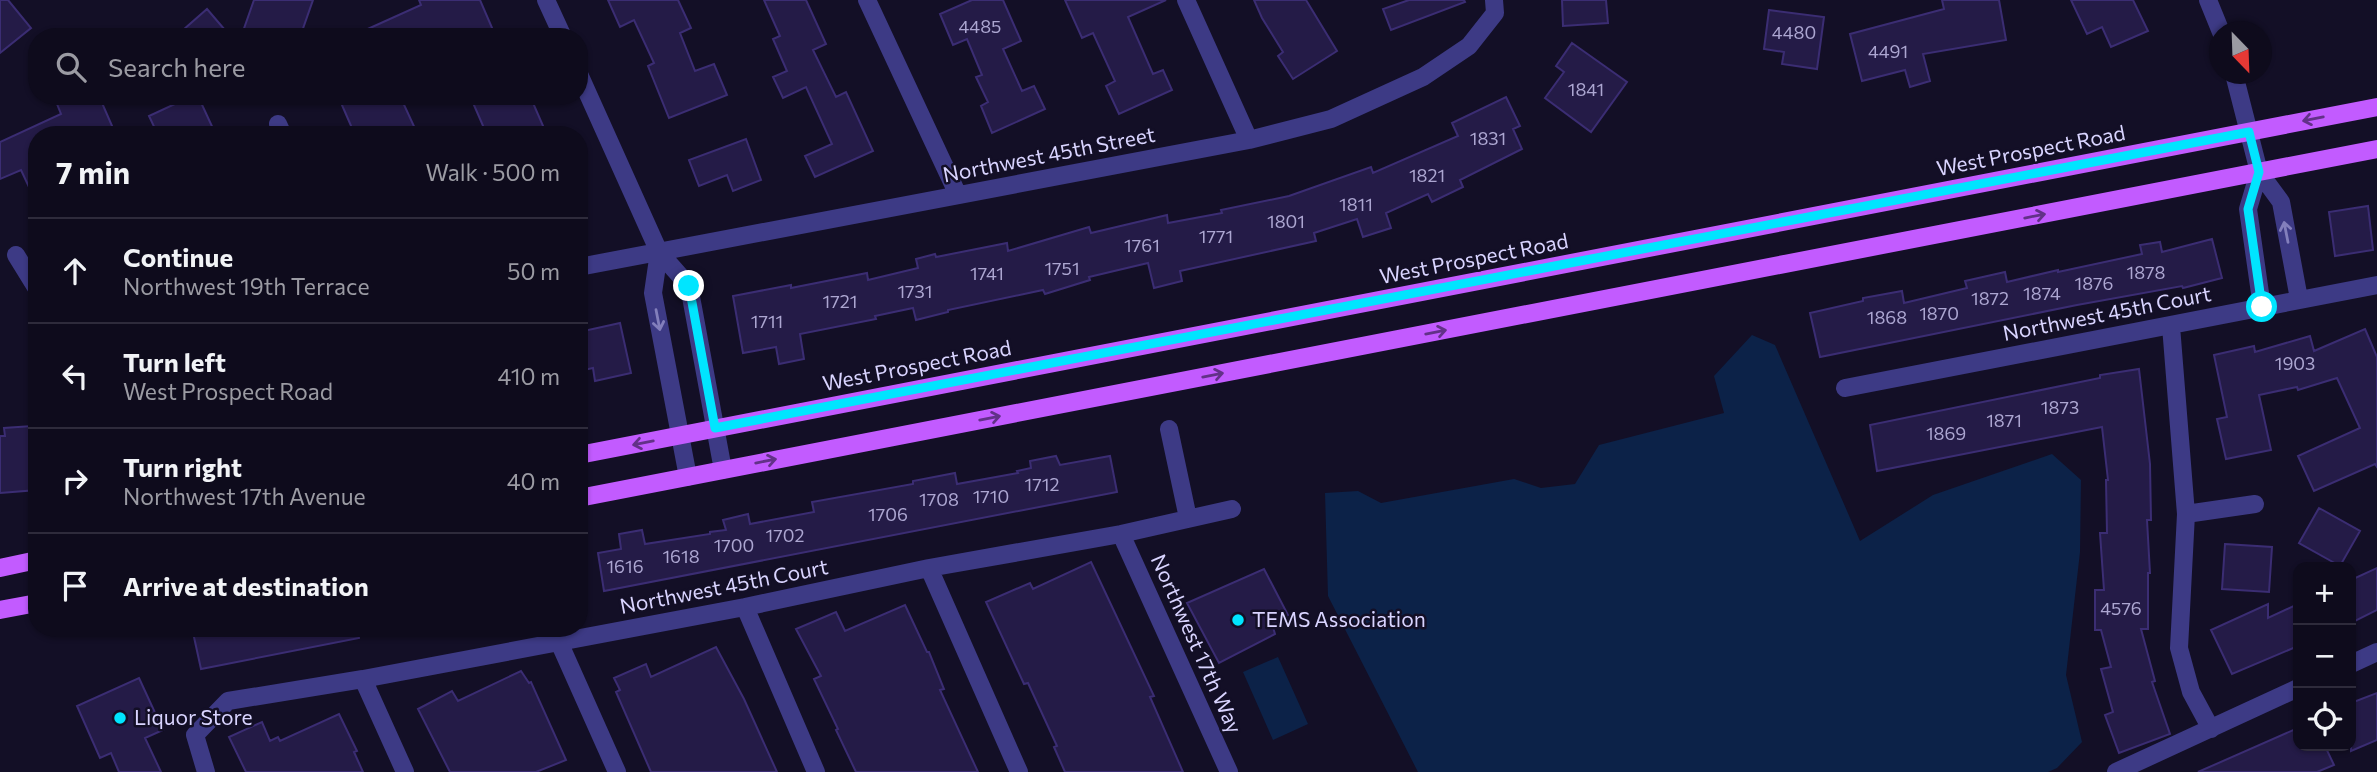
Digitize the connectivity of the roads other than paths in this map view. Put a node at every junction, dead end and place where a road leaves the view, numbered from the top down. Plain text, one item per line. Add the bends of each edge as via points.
1 (546, 0) edge
2 (866, 0) edge
3 (1186, 0) edge
4 (2208, 0) edge
5 (1494, 6) edge
6 (2217, 21) edge
7 (559, 28) edge
8 (2237, 84) edge
9 (588, 94) edge
10 (2377, 107) edge
11 (2249, 132) junction
12 (1249, 140) junction
13 (2377, 149) edge
14 (2259, 172) junction
15 (958, 195) junction
16 (659, 253) junction
17 (16, 255) dead end
18 (588, 265) edge
19 (28, 274) edge
20 (2377, 285) edge
21 (2299, 299) junction
22 (2262, 307) junction
23 (2171, 326) junction
24 (1845, 388) dead end
25 (715, 428) junction
26 (1168, 429) dead end
27 (680, 435) junction
28 (588, 453) edge
29 (723, 470) junction
30 (688, 477) junction
31 (588, 496) edge
32 (2255, 504) dead end
33 (1232, 509) dead end
34 (2186, 514) junction
35 (1188, 518) junction
36 (1121, 534) junction
37 (28, 562) edge
38 (0, 568) edge
39 (929, 568) junction
40 (28, 605) edge
41 (745, 607) junction
42 (0, 610) edge
43 (588, 629) edge
44 (540, 637) edge
45 (559, 637) edge
46 (2377, 652) edge
47 (2356, 662) edge
48 (363, 679) junction
49 (2293, 690) edge
50 (2211, 729) junction
51 (206, 772) edge
52 (405, 772) edge
53 (617, 772) edge
54 (816, 772) edge
55 (1018, 772) edge
56 (1229, 772) edge
57 (2116, 772) edge

1 - 7 street
2 - 15 street
3 - 12 street
4 - 6 street
5 - 12 street, Northwest 45th Street via 1469,46 1423,77 1331,119
8 - 11 street
9 - 16 street
10 -> 11 main road, West Prospect Road
11 - 14 street
11 - 25 main road, West Prospect Road
12 - 15 street, Northwest 45th Street
13 - 14 main road
21 -> 14 street via 2281,202
14 - 22 street via 2248,209
29 -> 14 main road
15 - 16 street, Northwest 45th Street
16 - 18 street, Northwest 45th Street
16 - 25 street via 689,286
16 -> 27 street via 653,293
17 - 19 street
20 - 21 street, Northwest 45th Court
21 - 22 street, Northwest 45th Court
22 - 23 street, Northwest 45th Court
23 - 24 street, Northwest 45th Court
23 - 34 street
25 - 27 main road, West Prospect Road
25 - 29 street
26 - 35 street
27 -> 28 main road, West Prospect Road
27 - 30 street
29 - 30 main road
30 - 31 main road
32 - 34 street
33 - 35 street, Northwest 45th Court
34 - 50 street via 2179,648 2191,692
35 - 36 street, Northwest 45th Court
36 - 39 street, Northwest 45th Court
36 - 56 street, Northwest 17th Way
37 - 38 main road
39 - 41 street, Northwest 45th Court
39 - 55 street
40 - 42 main road
41 - 43 street, Northwest 45th Court
41 - 54 street
44 - 48 street, Northwest 45th Court
45 - 53 street
46 - 47 street
48 - 51 street, Northwest 45th Court via 228,701 195,734
48 - 52 street
49 - 50 street
50 - 57 street

